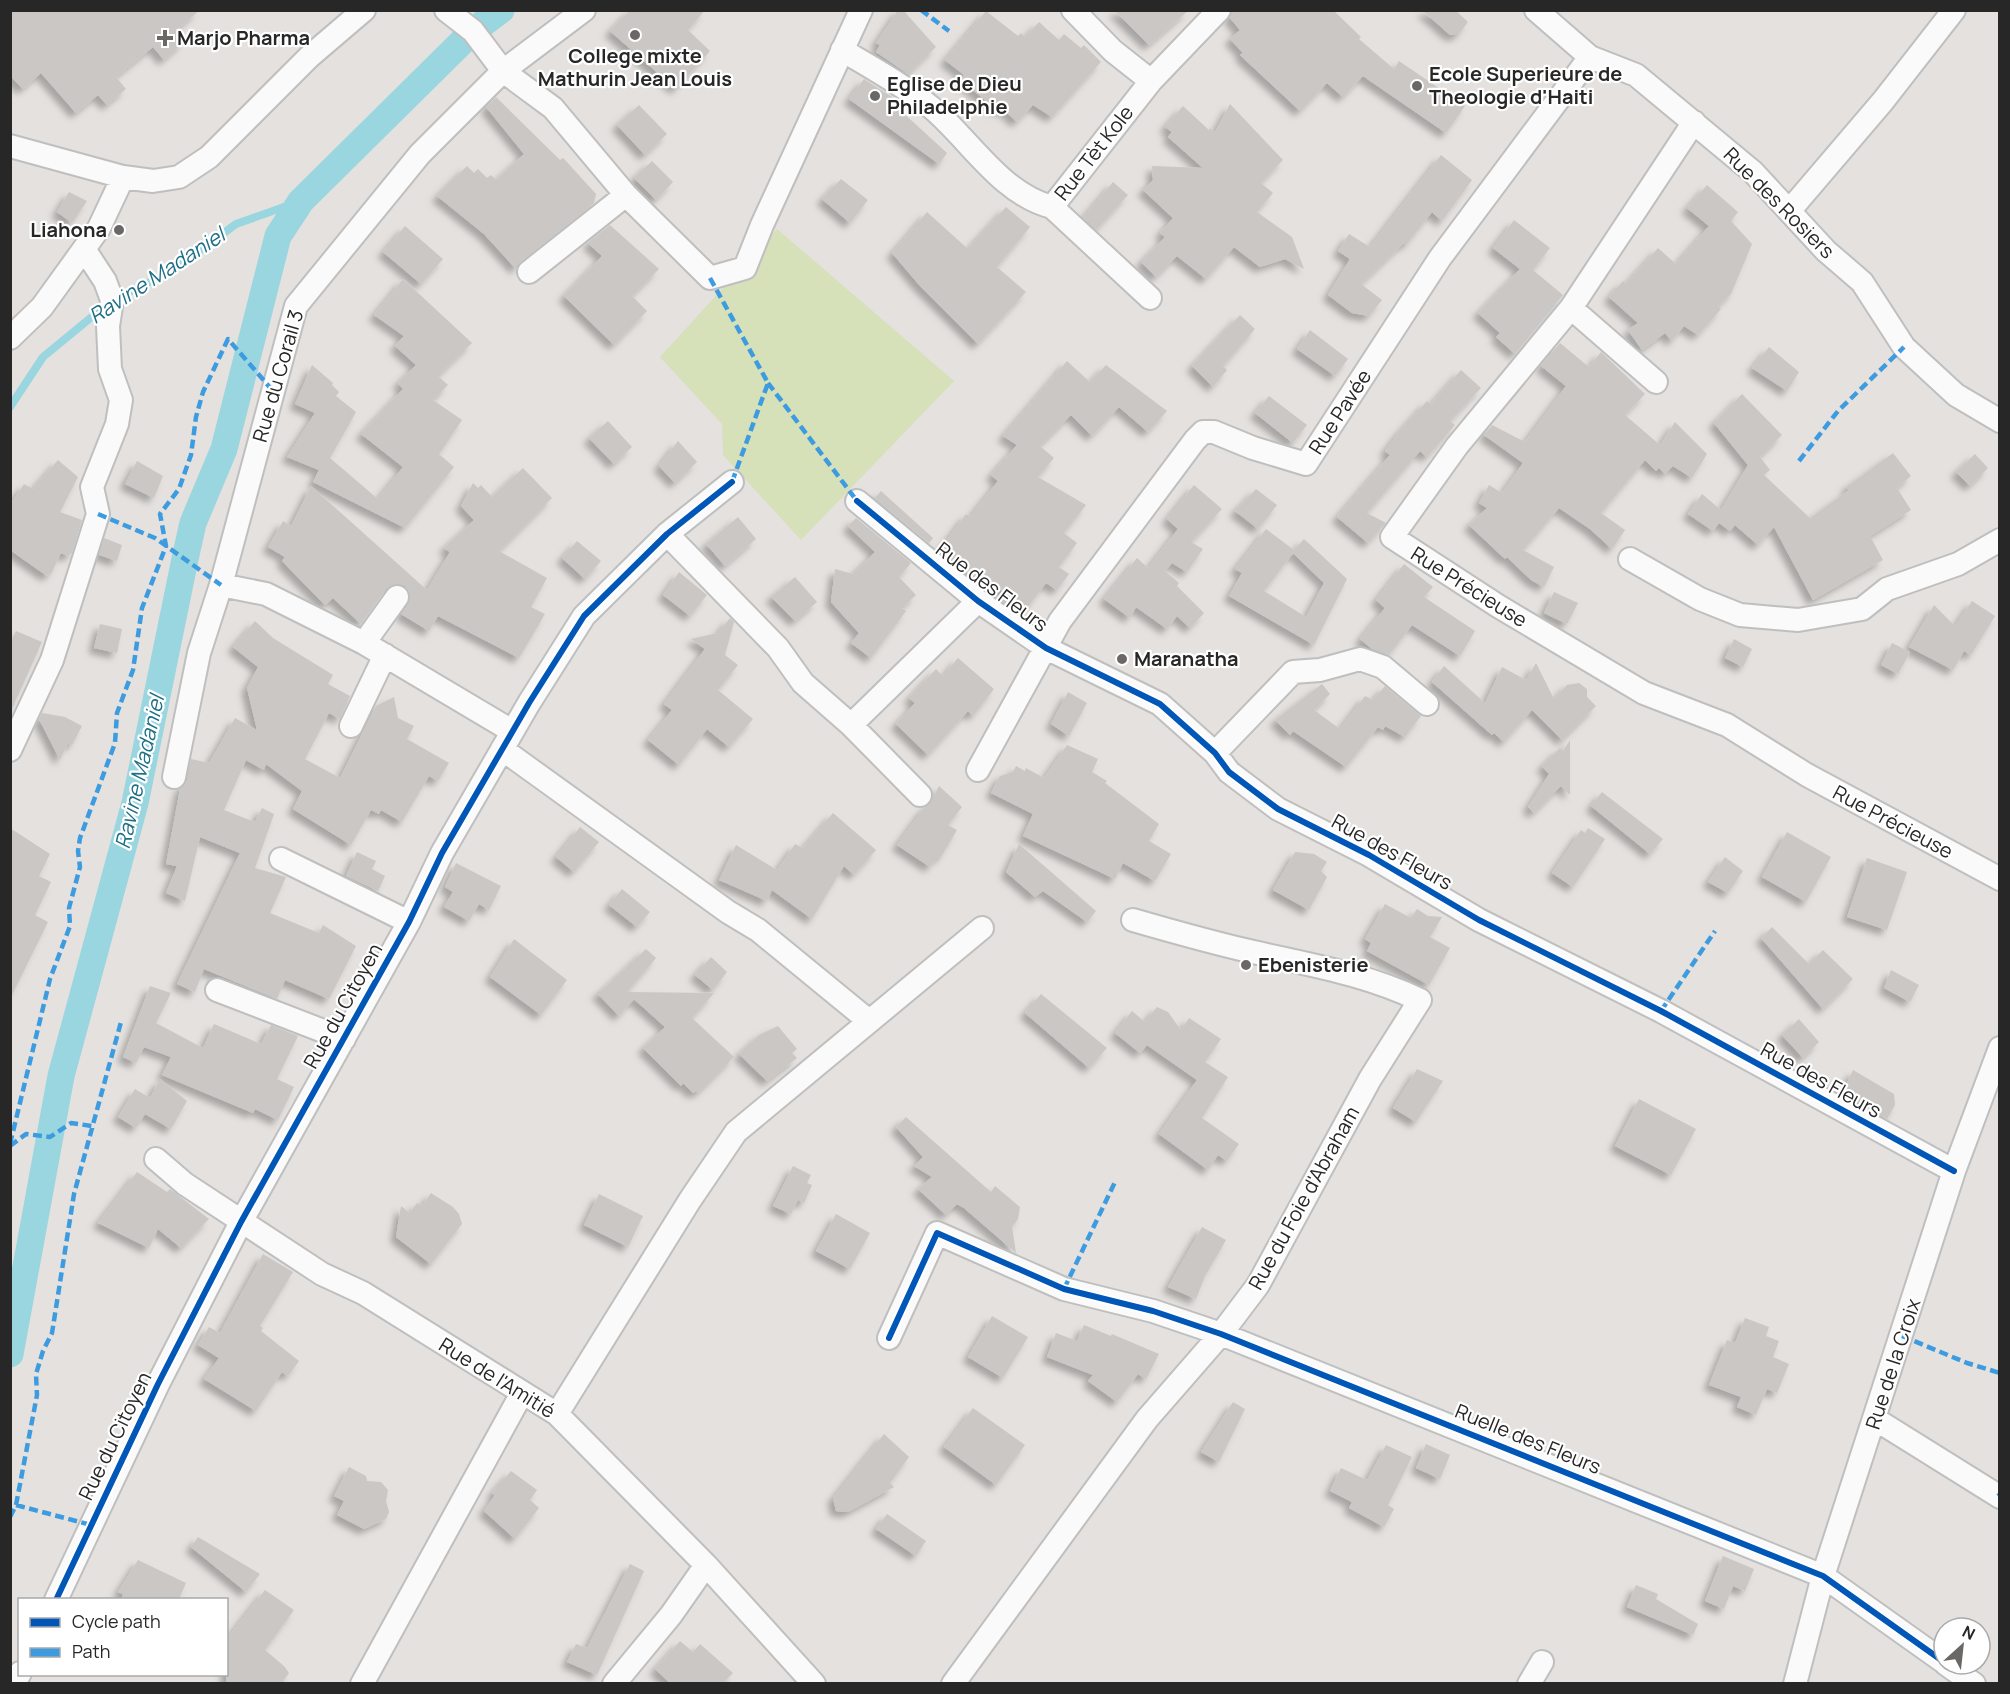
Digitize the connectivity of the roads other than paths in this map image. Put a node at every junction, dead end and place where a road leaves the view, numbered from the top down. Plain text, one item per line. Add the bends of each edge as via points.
1 (364, 10) edge
2 (446, 10) edge
3 (584, 10) edge
4 (861, 10) edge
5 (1073, 10) edge
6 (1219, 10) edge
7 (1536, 10) edge
8 (1954, 10) edge
9 (842, 50) junction
10 (1590, 57) junction
11 (502, 71) junction
12 (1151, 81) junction
13 (1694, 122) junction
14 (10, 146) edge
15 (123, 177) junction
16 (626, 195) junction
17 (1052, 207) junction
18 (1790, 210) junction
19 (84, 249) junction
20 (529, 272) dead end
21 (1150, 298) dead end
22 (1570, 308) junction
23 (10, 338) edge
24 (1656, 382) dead end
25 (2000, 421) edge
26 (732, 482) dead end
27 (857, 501) dead end
28 (667, 534) junction
29 (2000, 540) edge
30 (1630, 559) dead end
31 (221, 585) junction
32 (398, 597) dead end
33 (978, 601) junction
34 (364, 643) junction
35 (1046, 648) junction
36 (385, 655) junction
37 (1427, 704) dead end
38 (851, 725) junction
39 (351, 726) dead end
40 (507, 740) junction
41 (10, 750) edge
42 (1215, 753) junction
43 (978, 770) dead end
44 (174, 777) dead end
45 (920, 795) dead end
46 (281, 859) dead end
47 (2000, 879) edge
48 (1133, 920) dead end
49 (409, 922) junction
50 (982, 928) dead end
51 (217, 990) dead end
52 (869, 1021) junction
53 (344, 1039) junction
54 (2000, 1048) edge
55 (156, 1159) dead end
56 (1954, 1171) junction
57 (242, 1222) junction
58 (1221, 1334) junction
59 (889, 1338) dead end
60 (522, 1393) junction
61 (557, 1414) junction
62 (1875, 1419) junction
63 (2000, 1497) edge
64 (706, 1565) junction
65 (1823, 1576) junction
66 (56, 1598) edge
67 (1932, 1654) edge
68 (1542, 1662) dead end
69 (362, 1683) edge
70 (614, 1683) edge
71 (814, 1683) edge
72 (953, 1683) edge
73 (1529, 1683) edge
74 (1795, 1683) edge

1 - 15 street via 309,57 209,157 179,177 153,181
2 - 11 street via 473,31
3 - 11 street, Rue du Corail 3
4 - 9 street
5 - 12 street via 1113,51
6 - 12 street, Rue Tèt Kole
7 - 10 street, Rue des Rosiers
8 - 18 street
9 - 16 street via 745,268 710,278
9 - 17 street, Rue Tèt Kole via 931,108 997,174 1034,203
10 - 13 street, Rue des Rosiers via 1636,75
10 - 35 street, Rue Pavée via 1440,258 1306,464 1214,432 1203,432 1060,621
11 - 16 street via 553,108
11 - 31 street, Rue du Corail 3 via 420,154 296,306
12 - 17 street, Rue Tèt Kole
13 - 18 street, Rue des Rosiers via 1753,172
13 - 22 street, Rue Précieuse
14 - 15 street
15 - 19 street via 99,228
16 - 20 street
17 - 21 street
18 - 25 street, Rue des Rosiers via 1826,251 1862,282 1904,347 1956,394
19 - 23 street via 42,307
19 - 41 street via 105,281 112,300 108,326 110,369 121,400 117,424 92,487 98,514 52,660
22 - 24 street
22 - 47 street, Rue Précieuse via 1457,446 1392,537 1644,693 1727,725 1807,775
26 - 28 street, Rue du Citoyen
27 - 33 street, Rue des Fleurs
28 - 38 street via 778,648 803,683
28 - 40 street, Rue du Citoyen via 584,616
29 - 30 street via 1958,564 1887,590 1862,609 1798,620 1740,615 1700,599
31 - 34 street via 266,594
31 - 44 street, Rue du Corail 3 via 199,653
32 - 34 street
33 - 35 street, Rue des Fleurs
33 - 38 street
34 - 36 street
35 - 42 street, Rue des Fleurs via 1160,704
35 - 43 street, Rue Pavée
36 - 39 street
36 - 40 street
37 - 42 street via 1383,667 1360,658 1320,670 1293,672
38 - 45 street
40 - 49 street, Rue du Citoyen via 442,853
40 - 52 street via 728,912 758,930
42 - 56 street, Rue des Fleurs via 1229,772 1278,809
46 - 49 street
48 - 58 street, Rue du Foie d'Abraham via 1250,951 1328,966 1420,1000 1370,1079 1258,1285
49 - 53 street, Rue du Citoyen
50 - 52 street
51 - 53 street
52 - 61 street via 736,1132
53 - 57 street, Rue du Citoyen
54 - 56 street, Rue de la Croix
55 - 57 street, Rue de l'Amitié via 185,1184
56 - 62 street, Rue de la Croix
57 - 60 street, Rue de l'Amitié
57 - 66 street, Rue du Citoyen via 158,1384
58 - 59 street, Ruelle des Fleurs via 1153,1311 1064,1289 937,1233
58 - 65 street, Ruelle des Fleurs
58 - 72 street, Rue du Foie d'Abraham via 1147,1419
60 - 61 street, Rue de l'Amitié
60 - 69 street
61 - 64 street, Rue de l'Amitié
62 - 63 street
62 - 65 street, Rue de la Croix
64 - 70 street via 671,1615
64 - 71 street, Rue de l'Amitié
65 - 67 street, Ruelle des Fleurs
65 - 74 street, Rue de la Croix
68 - 73 street

